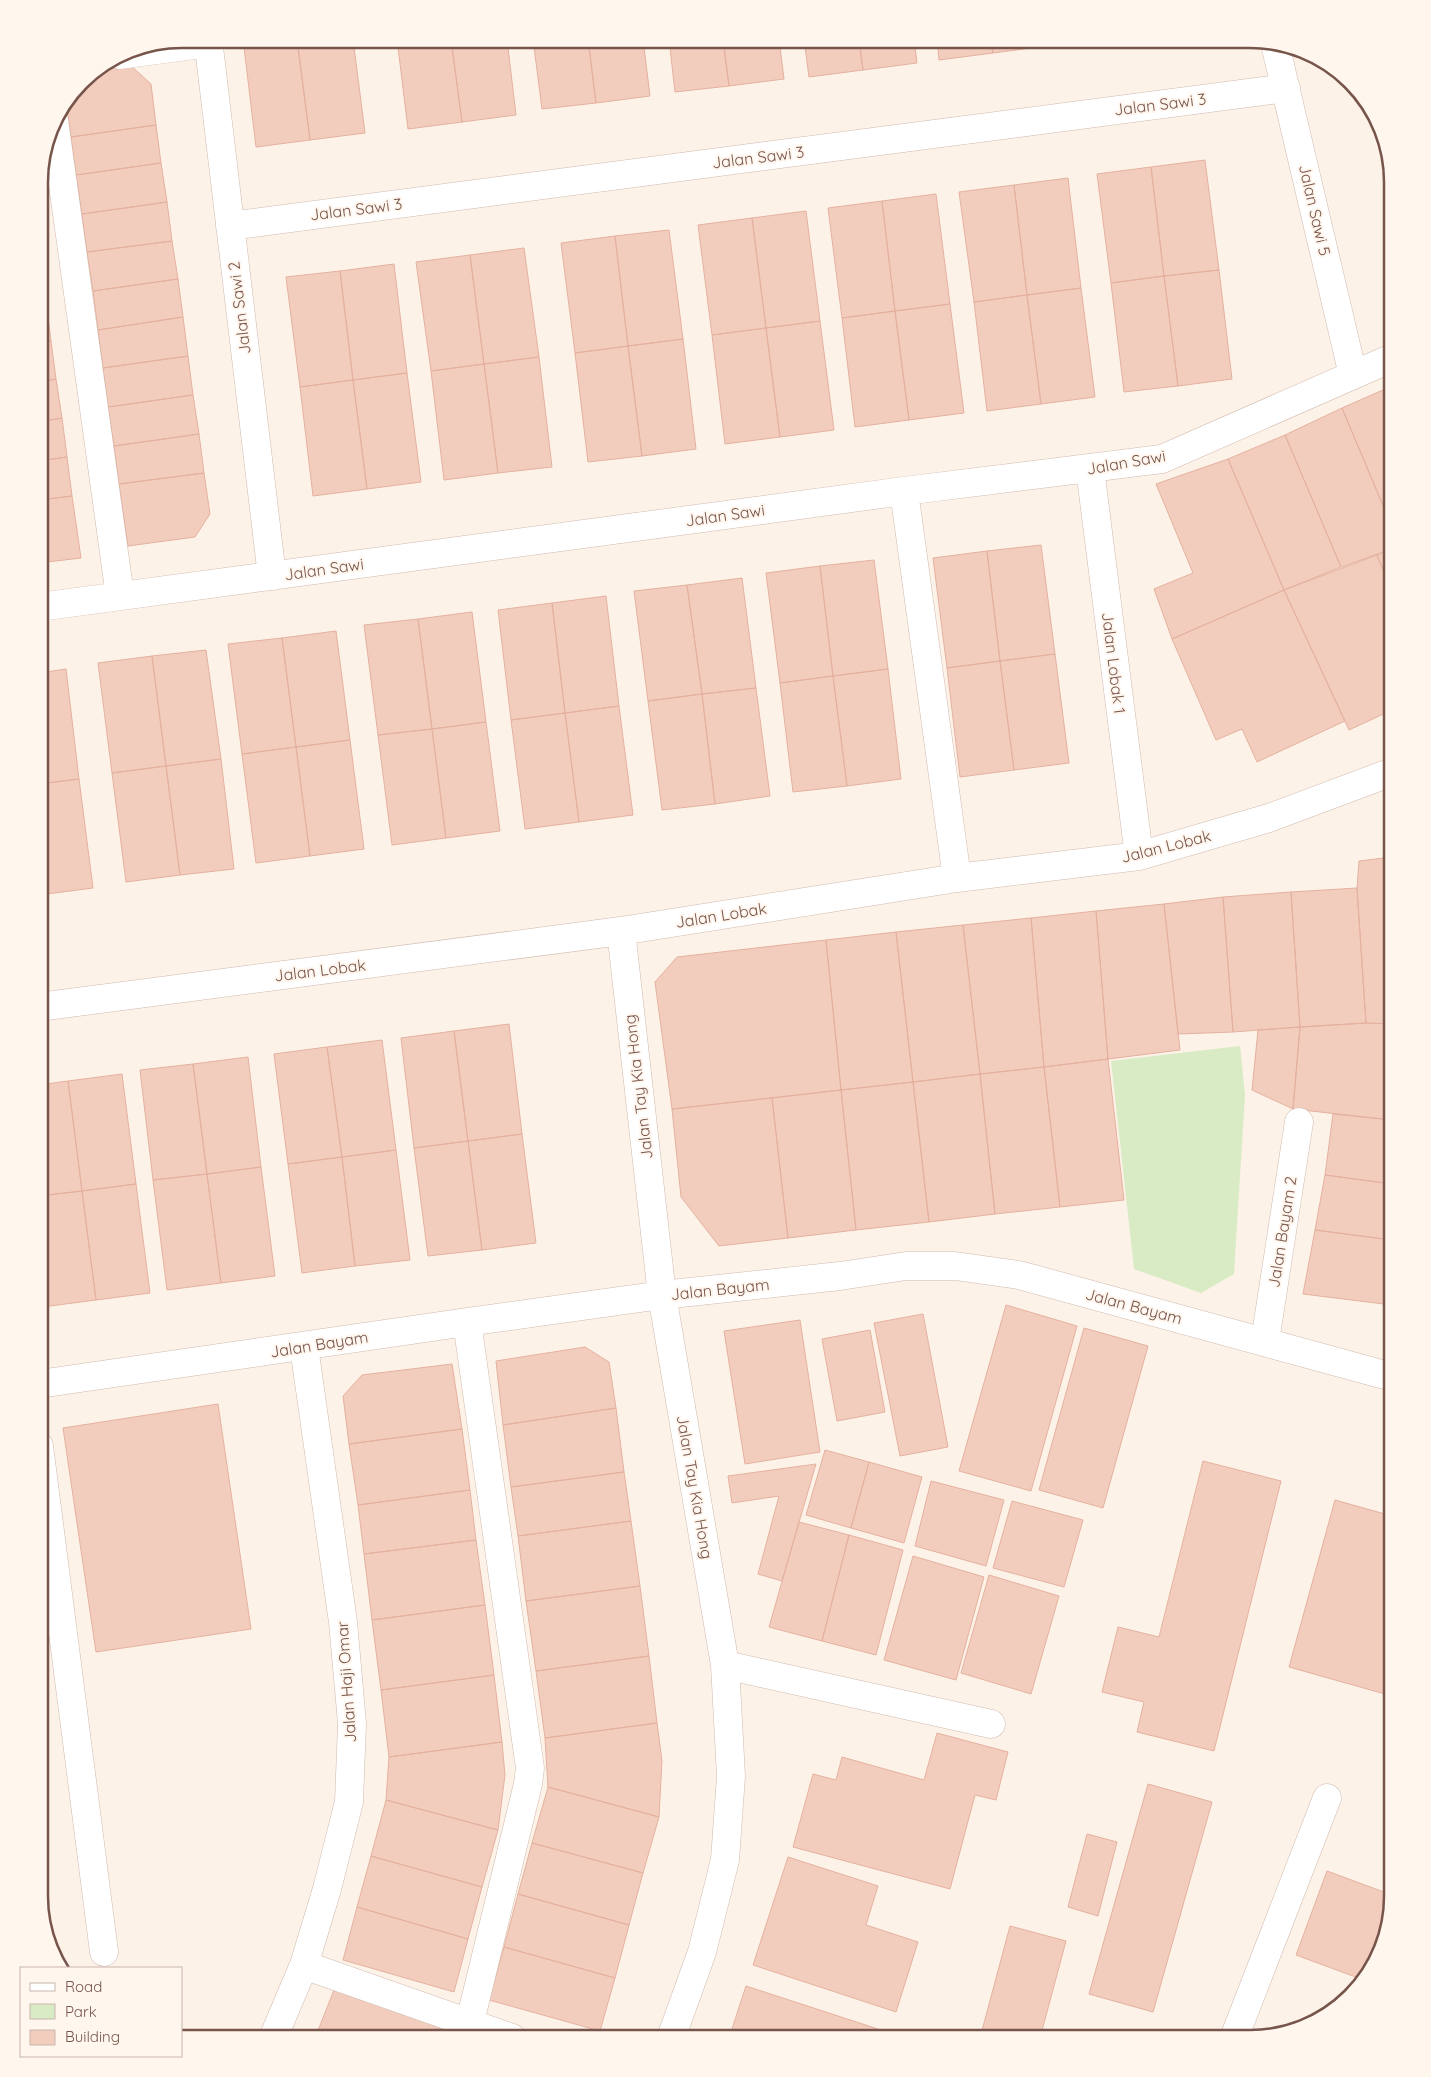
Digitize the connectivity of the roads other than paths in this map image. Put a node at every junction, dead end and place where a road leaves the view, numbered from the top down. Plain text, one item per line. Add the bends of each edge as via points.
1 (210, 48) edge
2 (1277, 50) edge
3 (1286, 88) junction
4 (56, 135) edge
5 (230, 226) junction
6 (1384, 361) edge
7 (1353, 375) junction
8 (1090, 469) junction
9 (904, 491) junction
10 (272, 576) junction
11 (120, 596) junction
12 (48, 606) edge
13 (1384, 775) edge
14 (1139, 856) junction
15 (957, 878) junction
16 (620, 931) junction
17 (48, 1006) edge
18 (1299, 1122) dead end
19 (662, 1295) junction
20 (467, 1322) junction
21 (1265, 1341) junction
22 (304, 1347) junction
23 (1384, 1375) edge
24 (47, 1383) edge
25 (47, 1510) edge
26 (725, 1665) junction
27 (991, 1724) dead end
28 (1327, 1798) dead end
29 (104, 1952) dead end
30 (304, 1965) junction
31 (277, 2029) edge
32 (464, 2029) edge
33 (468, 2029) edge
34 (674, 2029) edge
35 (1237, 2030) edge

1 - 5 street, Jalan Sawi 2
2 - 3 street, Jalan Sawi 5
3 - 5 street, Jalan Sawi 3
3 - 7 street, Jalan Sawi 5
4 - 11 street
5 - 10 street, Jalan Sawi 2
6 - 7 street, Jalan Sawi
7 - 8 street, Jalan Sawi via 1162,459
8 - 9 street, Jalan Sawi
8 - 14 street, Jalan Lobak 1
9 - 10 street, Jalan Sawi
9 - 15 street
10 - 11 street, Jalan Sawi
11 - 12 street, Jalan Sawi
13 - 14 street, Jalan Lobak via 1269,818
14 - 15 street, Jalan Lobak
15 - 16 street, Jalan Lobak
16 - 17 street, Jalan Lobak
16 - 19 street, Jalan Tay Kia Hong
18 - 21 street, Jalan Bayam 2
19 - 20 street, Jalan Bayam
19 - 21 street, Jalan Bayam via 906,1266 954,1266 1019,1275
19 - 26 street, Jalan Tay Kia Hong
20 - 22 street, Jalan Bayam
20 - 33 street via 530,1768
21 - 23 street, Jalan Bayam
22 - 24 street, Jalan Bayam
22 - 30 street, Jalan Haji Omar via 343,1622 352,1723 349,1802
25 - 29 street
26 - 27 street
26 - 34 street, Jalan Tay Kia Hong via 731,1776 725,1860 702,1952
28 - 35 street
30 - 31 street, Jalan Haji Omar
30 - 32 street

